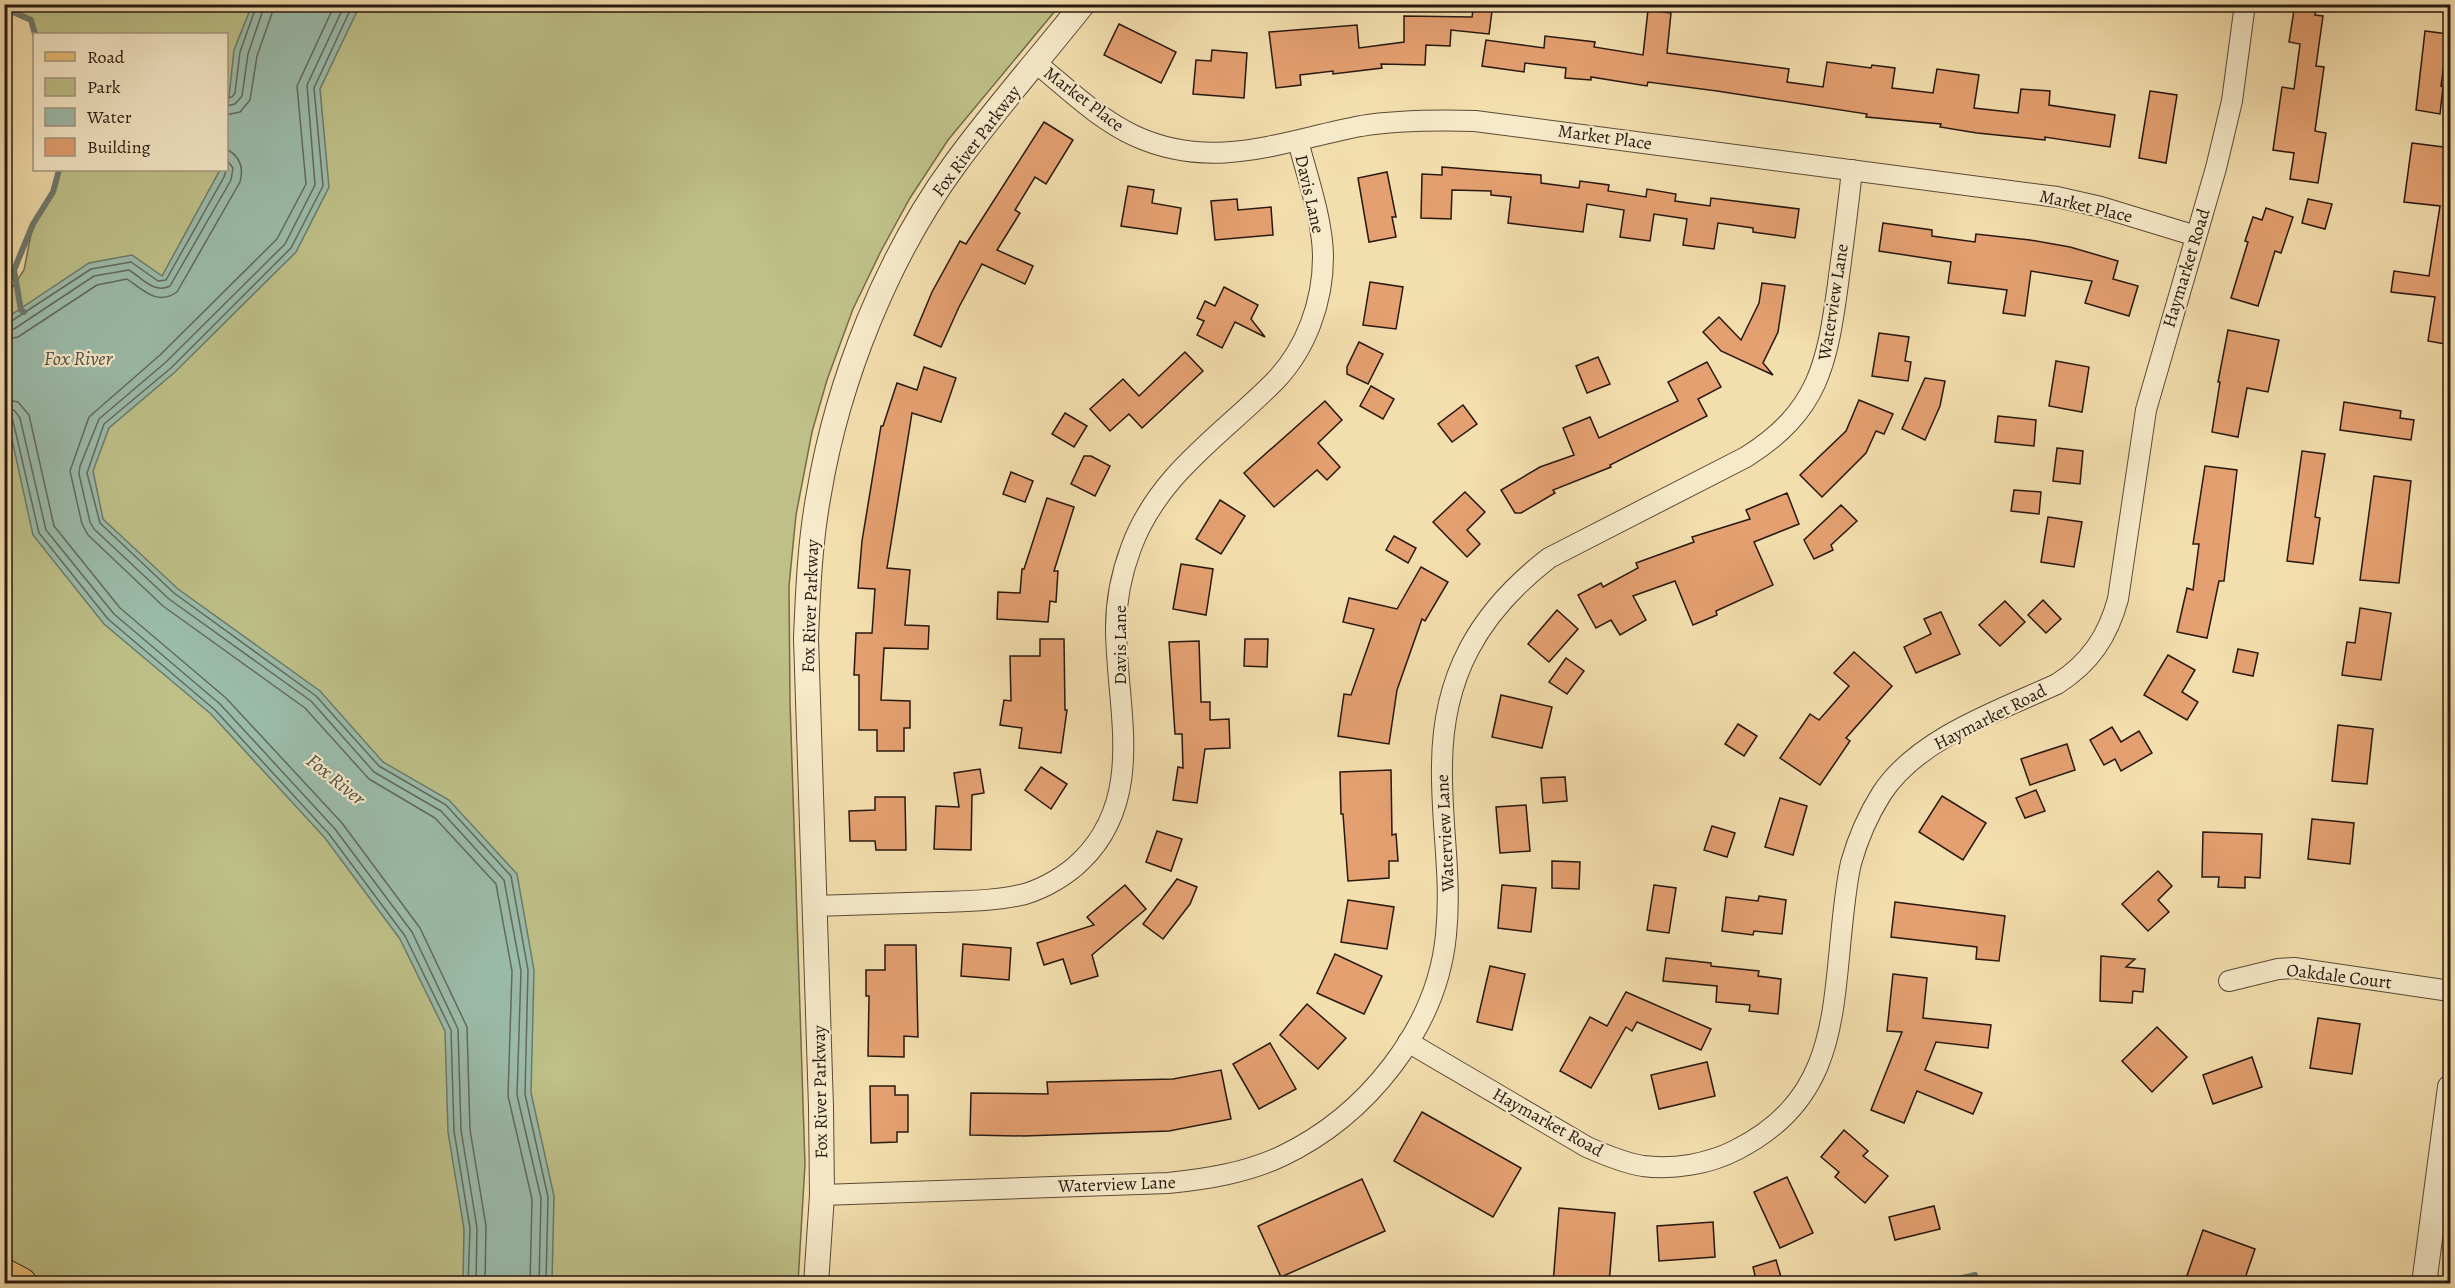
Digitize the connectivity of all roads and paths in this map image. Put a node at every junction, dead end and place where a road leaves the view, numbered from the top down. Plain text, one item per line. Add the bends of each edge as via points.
1 (1083, 4) edge
2 (2245, 4) edge
3 (1036, 63) junction
4 (1298, 141) junction
5 (1852, 170) junction
6 (2196, 236) junction
7 (814, 906) junction
8 (2229, 981) dead end
9 (2451, 991) edge
10 (1408, 1041) junction
11 (2450, 1094) edge
12 (822, 1195) junction
13 (2443, 1199) edge
14 (4, 1275) edge
15 (21, 1284) edge
16 (816, 1284) edge
17 (2424, 1284) edge

1 - 3 street, Fox River Parkway
2 - 6 street, Haymarket Road via 2232,101
3 - 4 street, Market Place via 1103,117 1133,136 1161,146 1209,154 1243,153
3 - 7 street, Fox River Parkway via 954,165 921,216 864,335 833,425 810,556 806,638
4 - 5 street, Market Place via 1362,126 1475,121
4 - 7 street, Davis Lane via 1323,257 1314,318 1276,379 1189,460 1157,497 1131,548 1116,626 1124,763 1117,803 1093,848 1051,882 1028,893 998,900
5 - 6 street, Market Place via 2056,197
5 - 10 street, Waterview Lane via 1825,362 1815,387 1788,426 1746,457 1549,558 1496,606 1464,657 1444,724 1442,769 1449,895 1446,938 1433,988
6 - 10 street, Haymarket Road via 2146,410 2111,625 2072,674 1936,743 1884,790 1860,833 1851,865 1829,1034 1820,1062 1794,1106 1774,1127 1727,1155 1688,1164 1642,1166 1587,1147
7 - 12 street, Fox River Parkway
8 - 9 street, Oakdale Court via 2294,968
10 - 12 street, Waterview Lane via 1384,1076 1337,1121 1282,1156 1227,1174 1168,1183
11 - 13 street
12 - 16 street, Fox River Parkway
13 - 17 street
14 - 15 main road

